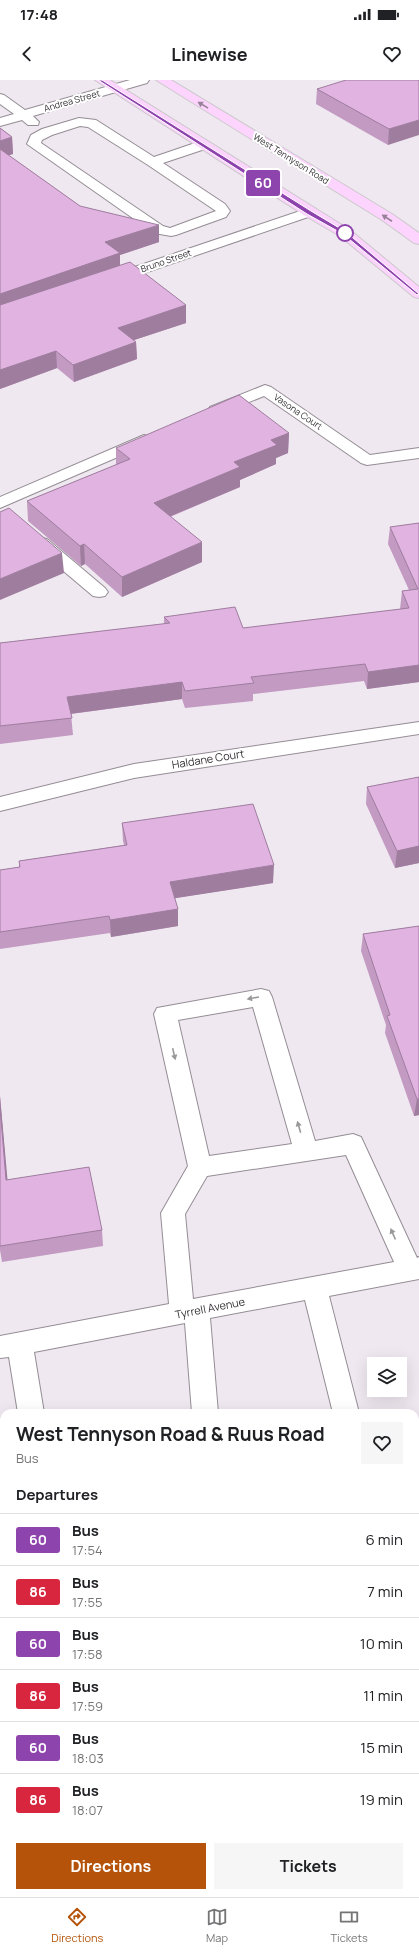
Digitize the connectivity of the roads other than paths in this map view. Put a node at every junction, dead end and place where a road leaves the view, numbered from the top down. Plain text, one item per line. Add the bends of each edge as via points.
1 (100, 80) edge
2 (143, 80) edge
3 (162, 80) edge
4 (114, 89) junction
5 (0, 98) edge
6 (24, 116) junction
7 (0, 122) edge
8 (47, 132) junction
9 (203, 145) junction
10 (153, 162) junction
11 (309, 212) junction
12 (192, 226) junction
13 (419, 240) edge
14 (217, 244) junction
15 (97, 284) edge
16 (419, 294) edge
17 (200, 416) edge
18 (157, 434) edge
19 (419, 453) edge
20 (0, 503) edge
21 (29, 533) edge
22 (98, 592) dead end
23 (419, 728) edge
24 (0, 804) edge
25 (306, 1152) junction
26 (200, 1167) junction
27 (414, 1269) edge
28 (314, 1288) junction
29 (189, 1312) junction
30 (10, 1345) edge
31 (30, 1409) edge
32 (204, 1409) edge
33 (345, 1409) edge

1 - 4 main road
2 - 4 street, Andrea Street
13 -> 3 main road, West Tennyson Road via 387,217
4 - 6 street, Andrea Street
4 - 9 main road
5 - 6 street
6 - 7 street, Andrea Street
6 - 8 street
8 - 10 street via 79,122 91,123
8 - 12 street via 33,141 37,146 159,230 171,232
9 - 10 street
9 - 11 main road
10 - 12 street via 223,211
11 - 14 street, Bruno Street
11 - 16 main road via 345,233
12 - 14 street
14 - 15 street, Bruno Street
17 - 19 street, Vasona Court via 265,390 367,460
18 - 20 street
21 - 22 street
23 - 24 street, Haldane Court via 134,771
25 - 26 street
25 -> 26 street via 261,997 164,1014
27 -> 25 street via 353,1144
26 - 29 street via 172,1212
27 - 28 street, Tyrrell Avenue
28 - 29 street, Tyrrell Avenue
28 - 33 street
29 - 30 street, Tyrrell Avenue
29 - 32 street
30 - 31 street

